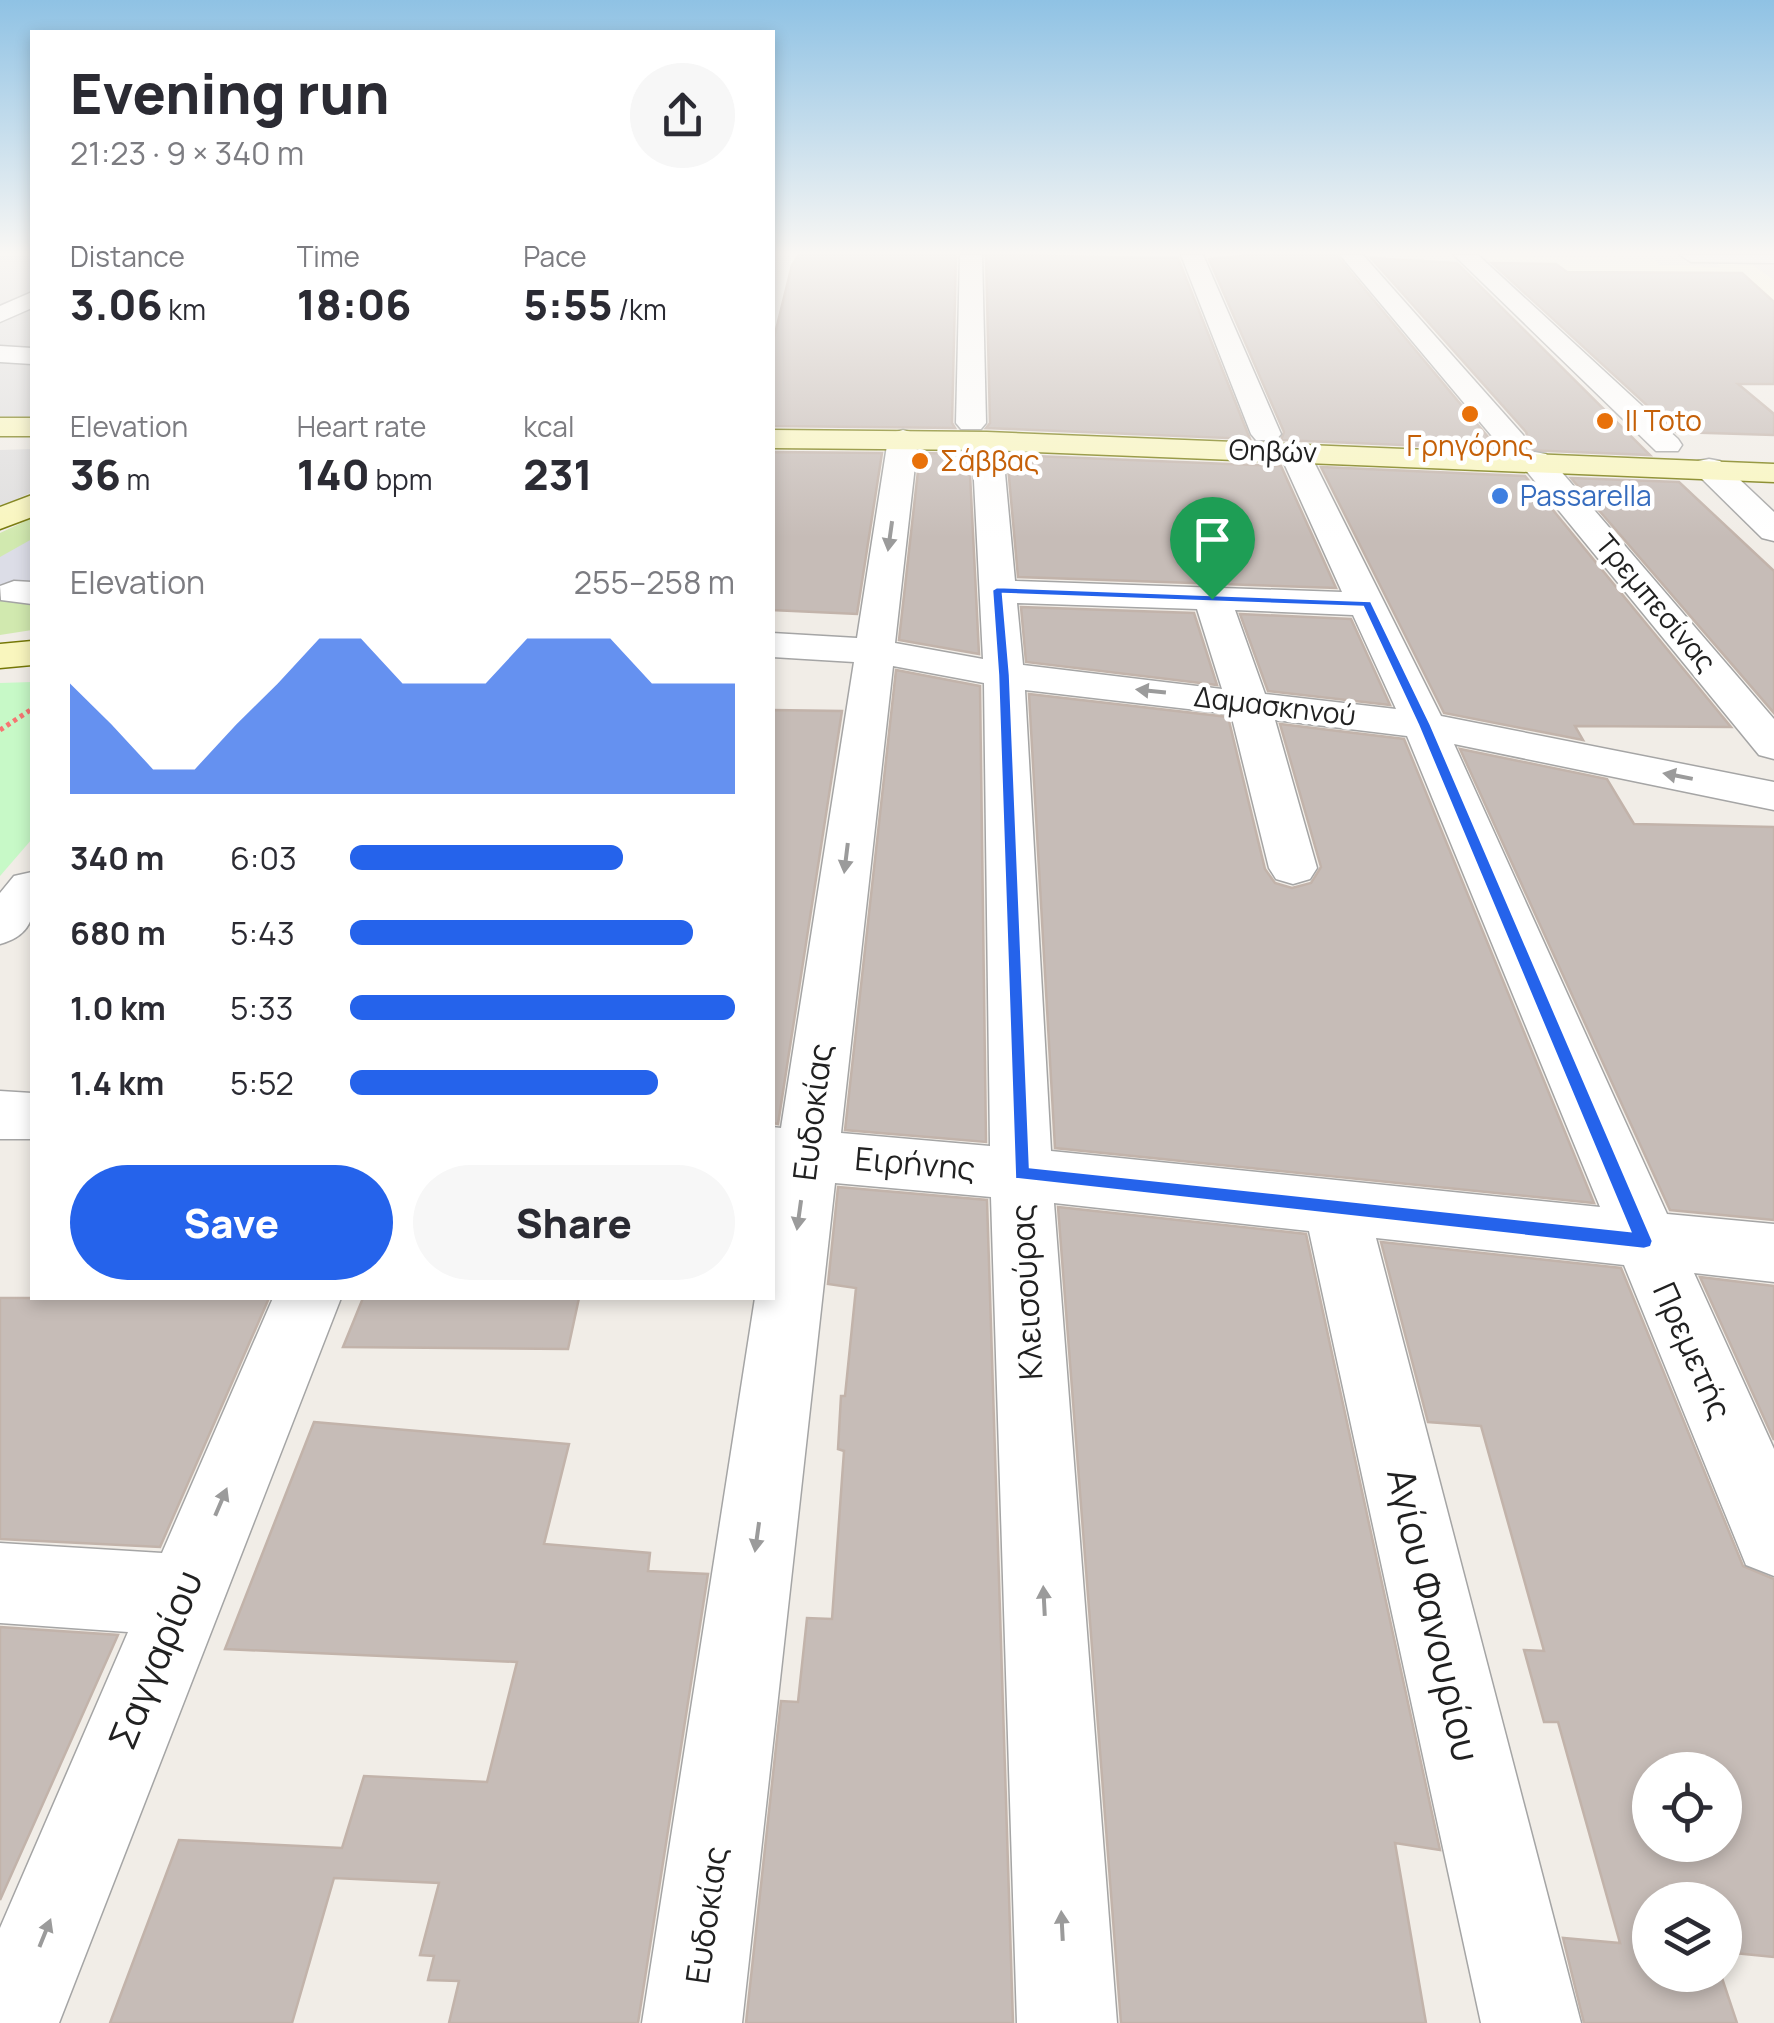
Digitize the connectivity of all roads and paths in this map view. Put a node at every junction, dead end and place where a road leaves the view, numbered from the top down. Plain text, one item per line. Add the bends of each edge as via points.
1 (975, 349) edge
2 (1236, 349) edge
3 (1434, 349) edge
4 (1566, 349) edge
5 (0, 354) edge
6 (30, 356) edge
7 (775, 421) edge
8 (30, 426) edge
9 (0, 427) edge
10 (979, 432) junction
11 (775, 439) edge
12 (903, 439) junction
13 (0, 442) edge
14 (30, 442) edge
15 (1280, 443) junction
16 (1668, 445) junction
17 (1774, 449) edge
18 (1523, 451) junction
19 (1709, 468) junction
20 (1774, 472) edge
21 (1774, 531) edge
22 (997, 590) junction
23 (1212, 599) junction
24 (1368, 604) junction
25 (775, 646) edge
26 (873, 650) junction
27 (30, 653) edge
28 (0, 656) edge
29 (1004, 675) junction
30 (1245, 702) junction
31 (30, 710) edge
32 (1424, 725) junction
33 (0, 726) edge
34 (1774, 746) edge
35 (1774, 796) edge
36 (1294, 868) dead end
37 (30, 890) edge
38 (0, 927) edge
39 (0, 1115) edge
40 (30, 1116) edge
41 (790, 1154) edge
42 (1021, 1174) junction
43 (1336, 1208) junction
44 (1644, 1241) junction
45 (1774, 1253) edge
46 (775, 1287) edge
47 (306, 1300) edge
48 (774, 1300) edge
49 (1774, 1537) edge
50 (0, 1583) edge
51 (182, 1595) junction
52 (9, 2023) edge
53 (692, 2023) edge
54 (1067, 2023) edge
55 (1530, 2023) edge

1 - 10 street, Κλεισούρας
2 - 15 street, Πρεμετής
3 - 18 street, Τρεμπεσίνας
4 - 16 street
5 - 6 street
7 - 10 main road, Θηβών
8 - 9 main road
10 - 12 main road, Θηβών
10 - 15 main road, Θηβών
10 - 22 street, Κλεισούρας
11 - 12 main road, Θηβών
12 -> 26 street, Ευδοκίας
13 - 14 main road
15 - 18 main road, Θηβών
15 - 24 street, Πρεμετής
16 - 17 main road, Θηβών
16 - 18 main road, Θηβών
18 - 19 main road, Θηβών
18 - 34 street, Τρεμπεσίνας
19 - 20 main road, Θηβών
19 - 21 street
22 - 23 street
22 - 29 street, Κλεισούρας
23 - 24 street
23 - 30 street
24 - 32 street, Πρεμετής
25 - 26 street, Δαμασκηνού
26 - 29 street, Δαμασκηνού
26 -> 41 street, Ευδοκίας
27 - 28 main road
30 -> 29 street, Δαμασκηνού
29 - 42 street, Κλεισούρας
30 - 32 street, Δαμασκηνού
30 - 36 street
31 - 33 path
35 -> 32 street, Δαμασκηνού
32 - 44 street, Πρεμετής
37 - 38 street
39 - 40 street
41 - 42 street, Ειρήνης
41 -> 46 street, Ευδοκίας
42 - 43 street, Ειρήνης
54 -> 42 street, Κλεισούρας
43 - 44 street, Ειρήνης
43 - 55 street, Αγίου Φανουρίου
44 - 45 street, Ειρήνης
44 - 49 street, Πρεμετής
51 -> 47 street, Σαγγαρίου
48 -> 53 street, Ευδοκίας
50 - 51 street
52 -> 51 street, Σαγγαρίου

